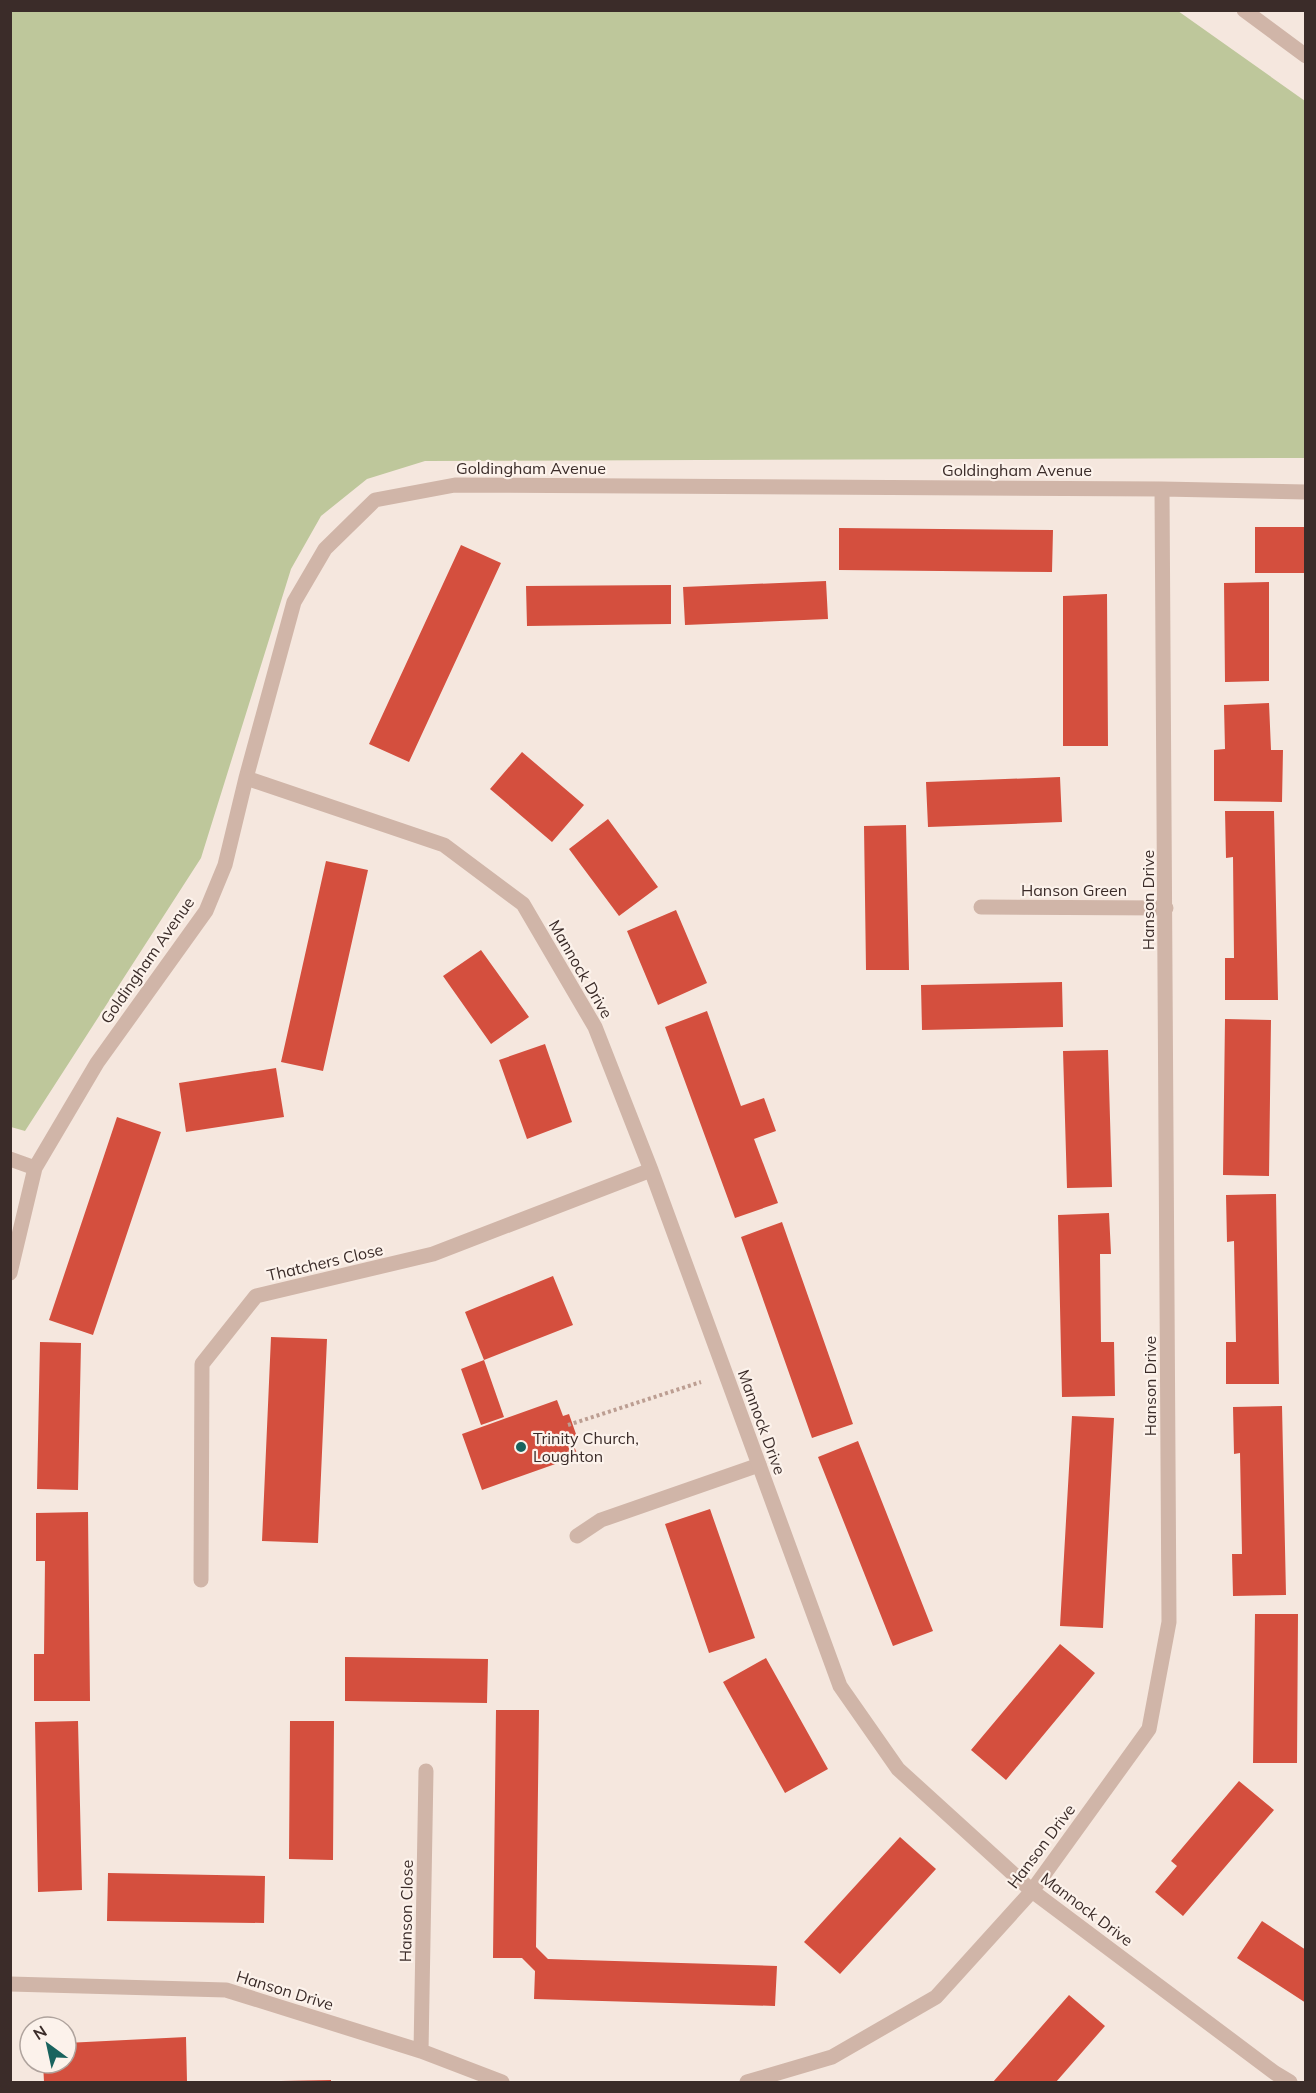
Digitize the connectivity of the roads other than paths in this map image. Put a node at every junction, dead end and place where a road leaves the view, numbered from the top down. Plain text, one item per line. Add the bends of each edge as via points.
1 (1244, 10) edge
2 (1305, 56) edge
3 (1162, 489) junction
4 (1305, 492) edge
5 (246, 778) junction
6 (981, 907) dead end
7 (1166, 908) junction
8 (10, 1159) edge
9 (35, 1168) junction
10 (651, 1170) junction
11 (10, 1273) edge
12 (759, 1465) junction
13 (577, 1536) dead end
14 (201, 1580) dead end
15 (426, 1771) dead end
16 (1032, 1891) junction
17 (10, 1984) edge
18 (421, 2051) junction
19 (502, 2082) edge
20 (747, 2082) edge
21 (1290, 2082) edge

1 - 2 street
3 - 4 street, Goldingham Avenue
3 - 5 street, Goldingham Avenue via 455,485 375,500 325,549 294,602
3 - 7 street, Hanson Drive
5 - 9 street, Goldingham Avenue via 225,865 206,911 96,1063
5 - 10 street, Mannock Drive via 444,845 523,904 595,1027
6 - 7 street, Hanson Green
7 - 16 street, Hanson Drive via 1169,1622 1149,1729
8 - 9 street
9 - 11 street, Goldingham Avenue
10 - 12 street, Mannock Drive
10 - 14 street, Thatchers Close via 433,1254 256,1296 202,1364
12 - 13 street via 601,1520
12 - 16 street, Mannock Drive via 840,1686 898,1769
15 - 18 street, Hanson Close
16 - 20 street, Hanson Drive via 936,1997 832,2057
16 - 21 street, Mannock Drive
17 - 18 street, Hanson Drive via 226,1990
18 - 19 street, Hanson Drive

